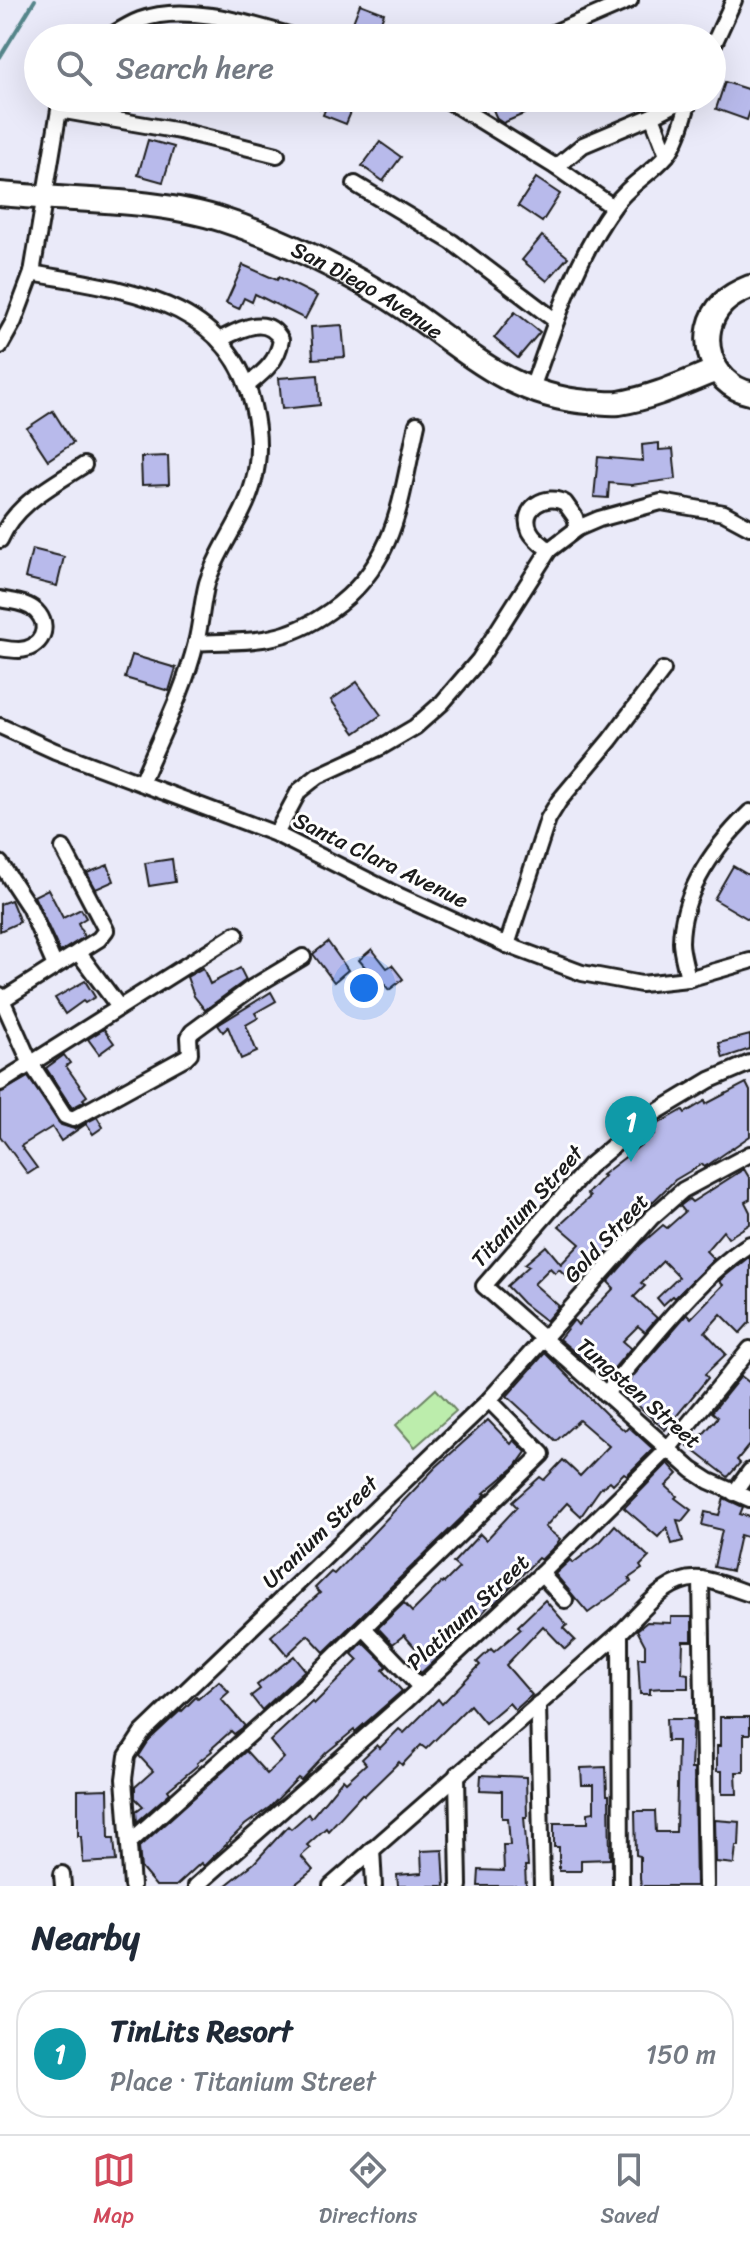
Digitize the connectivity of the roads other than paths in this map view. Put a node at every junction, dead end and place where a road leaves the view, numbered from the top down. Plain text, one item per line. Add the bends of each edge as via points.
1 (630, 0) edge
2 (734, 0) edge
3 (132, 24) edge
4 (243, 24) edge
5 (574, 24) edge
6 (723, 24) edge
7 (60, 112) edge
8 (97, 112) edge
9 (470, 112) edge
10 (660, 112) edge
11 (684, 112) edge
12 (652, 116) junction
13 (277, 155) dead end
14 (667, 155) junction
15 (556, 167) junction
16 (355, 184) dead end
17 (0, 194) edge
18 (44, 198) junction
19 (613, 207) junction
20 (32, 273) junction
21 (750, 287) edge
22 (556, 321) junction
23 (219, 340) junction
24 (0, 346) edge
25 (716, 370) junction
26 (248, 385) junction
27 (531, 391) junction
28 (750, 393) edge
29 (417, 424) dead end
30 (84, 465) dead end
31 (750, 527) edge
32 (578, 528) junction
33 (0, 540) edge
34 (549, 550) junction
35 (0, 599) edge
36 (196, 643) junction
37 (0, 648) edge
38 (663, 670) dead end
39 (0, 726) edge
40 (141, 783) junction
41 (750, 812) edge
42 (276, 834) junction
43 (63, 848) dead end
44 (0, 863) edge
45 (236, 934) dead end
46 (507, 945) junction
47 (78, 952) junction
48 (303, 957) dead end
49 (750, 961) edge
50 (55, 966) junction
51 (688, 979) junction
52 (1, 998) edge
53 (119, 1007) junction
54 (30, 1062) junction
55 (750, 1063) edge
56 (0, 1083) edge
57 (750, 1154) edge
58 (750, 1244) edge
59 (543, 1339) junction
60 (750, 1349) edge
61 (605, 1394) junction
62 (489, 1400) junction
63 (668, 1449) junction
64 (750, 1471) edge
65 (734, 1493) junction
66 (750, 1499) edge
67 (541, 1574) junction
68 (701, 1579) junction
69 (750, 1594) edge
70 (565, 1600) dead end
71 (364, 1628) junction
72 (620, 1633) junction
73 (420, 1687) junction
74 (538, 1704) junction
75 (457, 1774) junction
76 (129, 1843) junction
77 (372, 1849) junction
78 (132, 1886) edge
79 (196, 1886) edge
80 (331, 1886) edge
81 (374, 1886) edge
82 (459, 1886) edge
83 (542, 1886) edge
84 (621, 1886) edge
85 (706, 1886) edge

1 - 5 street
2 - 6 street
3 - 4 street via 168,15 207,15
7 - 18 street
8 - 13 street
9 - 15 street
10 - 12 street
11 - 14 street
12 - 14 street
12 - 15 street via 583,145
14 - 19 street
15 - 19 street
16 - 22 street via 452,242
17 - 18 street, San Diego Avenue
18 - 20 street
18 - 27 street, San Diego Avenue via 158,207 221,219 305,253 379,292 492,372
19 - 22 street via 579,265
20 - 23 street via 158,300 202,324
20 - 24 street
21 - 25 street via 721,304 712,319 709,354
22 - 27 street
23 - 26 street
23 - 26 street via 247,326 276,331 281,340 278,353
25 - 27 street, San Diego Avenue via 616,404
25 - 28 street via 728,383
26 - 36 street via 257,423 254,483 207,584
29 - 36 street via 392,533 358,589 297,629 269,638
30 - 33 street via 28,501
31 - 32 street via 724,513 661,502
32 - 34 street
32 - 34 street via 565,503 550,498 537,504 529,516 530,530
34 - 42 street via 479,660 442,703 415,727 318,776 299,791
35 - 37 street via 27,605 45,626 34,646
36 - 40 street
38 - 46 street via 548,819
39 - 40 street, Santa Clara Avenue
40 - 42 street, Santa Clara Avenue
41 - 51 street via 720,841 685,911 681,944
42 - 46 street, Santa Clara Avenue
43 - 47 street via 106,930
44 - 50 street via 29,907
45 - 53 street
46 - 51 street, Santa Clara Avenue via 582,973 641,984
47 - 50 street
47 - 53 street
48 - 54 street via 192,1032 186,1057 78,1118 65,1116
49 - 51 street, Santa Clara Avenue
50 - 52 street
52 - 54 street
53 - 54 street
54 - 56 street
55 - 59 street, Titanium Street via 648,1117 589,1166 484,1286
57 - 59 street, Gold Street via 683,1190 651,1218
58 - 61 street via 681,1308
59 - 61 street, Tungsten Street
59 - 62 street, Uranium Street
60 - 63 street, Platinum Street
61 - 63 street, Tungsten Street
62 - 71 street via 542,1454
62 - 76 street, Uranium Street via 142,1733 127,1756 124,1779
63 - 65 street, Tungsten Street
63 - 67 street, Platinum Street
64 - 65 street
65 - 66 street, Tungsten Street
67 - 70 street
67 - 73 street, Platinum Street
68 - 69 street
68 - 72 street via 679,1580 665,1589
68 - 85 street
71 - 73 street
71 - 76 street
72 - 74 street
72 - 84 street
73 - 79 street, Platinum Street
74 - 75 street
74 - 83 street
75 - 77 street
75 - 82 street
76 - 78 street
77 - 80 street
77 - 81 street

